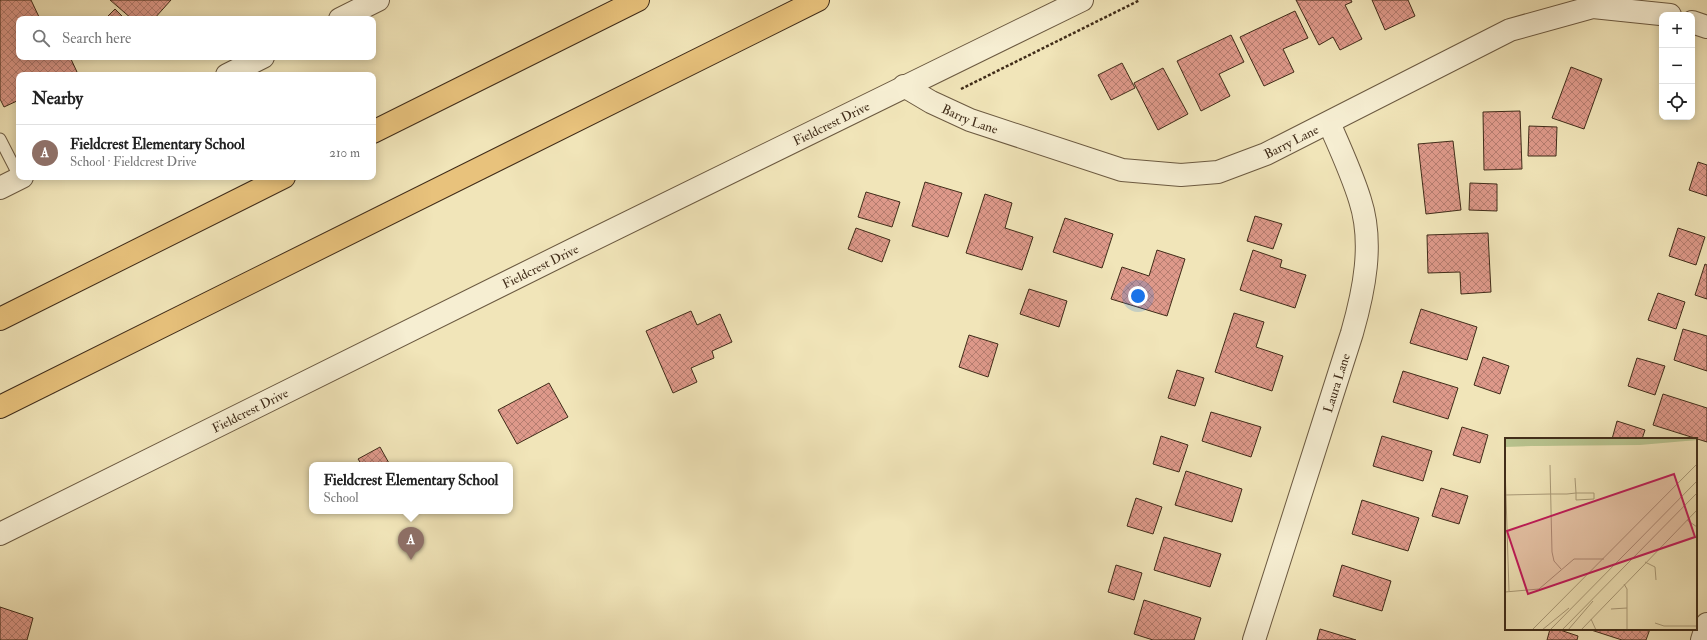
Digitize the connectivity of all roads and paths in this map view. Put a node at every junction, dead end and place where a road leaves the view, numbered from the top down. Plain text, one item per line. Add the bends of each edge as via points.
1 (378, 0) edge
2 (638, 0) edge
3 (818, 0) edge
4 (1082, 0) edge
5 (1140, 0) edge
6 (1659, 14) edge
7 (346, 16) edge
8 (1695, 23) edge
9 (1707, 27) edge
10 (257, 60) edge
11 (232, 72) edge
12 (904, 86) junction
13 (931, 102) junction
14 (1329, 123) junction
15 (376, 131) edge
16 (0, 139) edge
17 (16, 169) edge
18 (16, 179) edge
19 (278, 180) edge
20 (0, 188) edge
21 (0, 319) edge
22 (0, 407) edge
23 (0, 534) edge
24 (1707, 624) edge
25 (1254, 640) edge
26 (1702, 640) edge

1 - 7 street
2 - 15 highway
3 - 22 highway
4 - 12 street, Fieldcrest Drive
5 - 13 path
6 - 14 street, Barry Lane via 1593,7 1510,30
8 - 9 street
10 - 11 street
12 - 13 street, Barry Lane
12 - 23 street, Fieldcrest Drive
13 - 14 street, Barry Lane via 970,120 1122,170 1181,175 1218,172 1266,154
14 - 25 street, Laura Lane via 1360,200 1365,223 1364,287 1352,333
16 - 17 lane
18 - 20 street
19 - 21 highway
24 - 26 street

